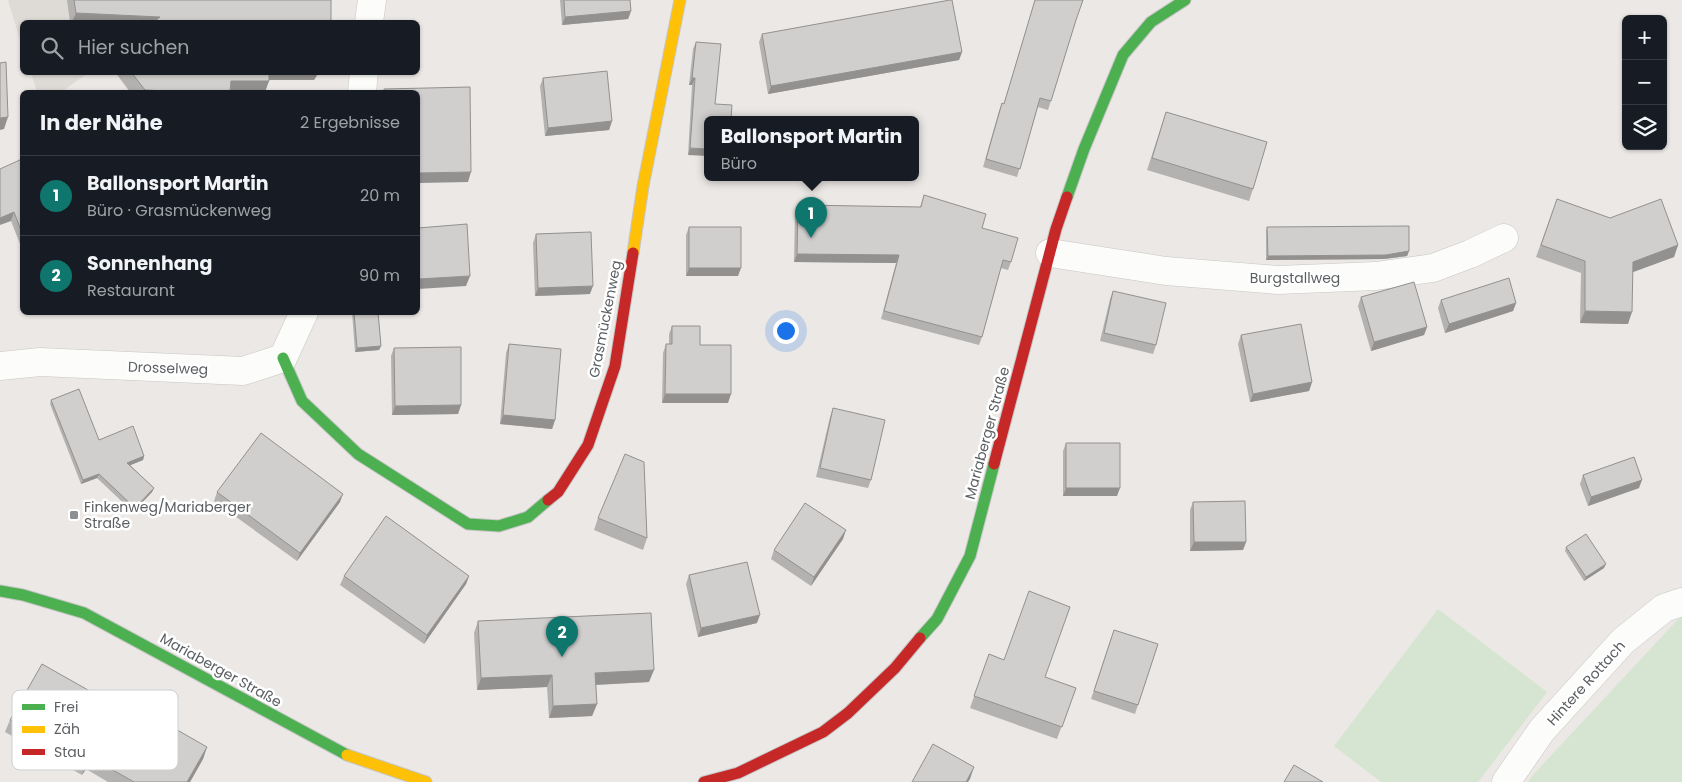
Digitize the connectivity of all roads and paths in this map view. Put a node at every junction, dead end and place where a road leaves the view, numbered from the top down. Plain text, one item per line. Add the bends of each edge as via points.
1 (372, 0) edge
2 (680, 0) edge
3 (1184, 0) edge
4 (369, 20) edge
5 (364, 75) edge
6 (362, 90) edge
7 (1504, 238) dead end
8 (1050, 253) junction
9 (303, 315) edge
10 (284, 358) junction
11 (0, 366) edge
12 (0, 591) edge
13 (1682, 602) edge
14 (738, 777) edge
15 (426, 782) edge
16 (704, 782) edge
17 (1506, 782) edge

1 - 4 street
2 - 10 street, Grasmückenweg via 643,186 615,366 588,445 558,492 528,517 499,526 468,524 358,454 302,401
3 - 8 street, Mariaberger Straße via 1151,22 1123,55 1084,149
5 - 6 street
7 - 8 street, Burgstallweg via 1433,268 1376,276 1278,280 1166,271
8 - 14 street, Mariaberger Straße via 970,556 937,619 895,668 848,713 823,732
9 - 10 street
10 - 11 street, Drosselweg via 243,371 40,362
12 - 15 street, Mariaberger Straße via 84,613 340,752
13 - 17 street, Hintere Rottach via 1664,608 1623,641 1542,730
14 - 16 street, Mariaberger Straße

